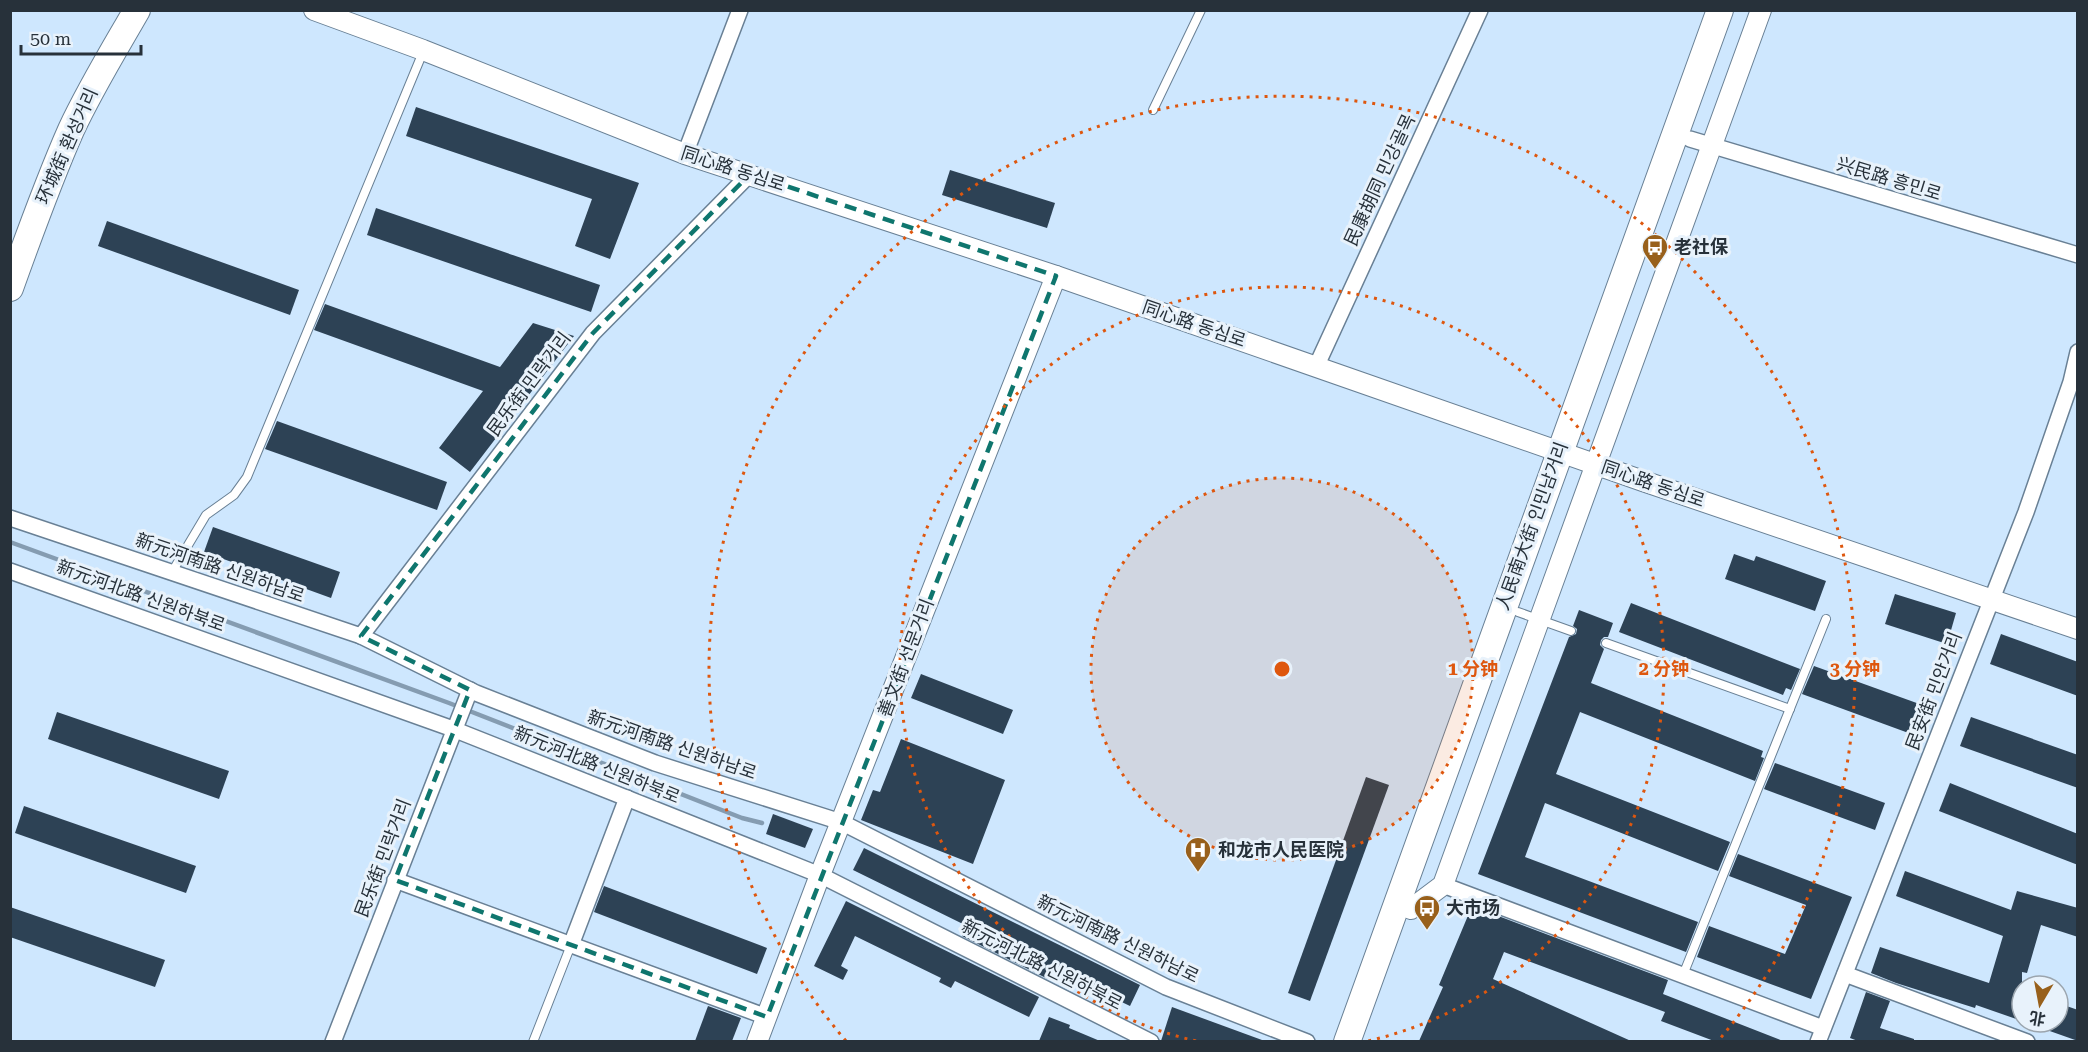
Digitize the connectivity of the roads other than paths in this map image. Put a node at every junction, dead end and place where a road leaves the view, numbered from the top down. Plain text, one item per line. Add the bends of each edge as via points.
1 (137, 10) edge
2 (314, 10) edge
3 (740, 10) edge
4 (1201, 10) edge
5 (1480, 10) edge
6 (1720, 10) edge
7 (1737, 10) edge
8 (1761, 10) edge
9 (423, 50) junction
10 (1153, 110) dead end
11 (1701, 143) junction
12 (685, 154) junction
13 (750, 174) junction
14 (2078, 255) edge
15 (1056, 276) junction
16 (10, 288) edge
17 (2078, 352) edge
18 (1316, 366) junction
19 (1576, 457) junction
20 (10, 518) edge
21 (10, 571) edge
22 (172, 572) junction
23 (1990, 600) junction
24 (1529, 615) junction
25 (1826, 619) dead end
26 (2078, 628) edge
27 (1571, 631) dead end
28 (361, 636) junction
29 (1606, 644) dead end
30 (468, 694) junction
31 (1790, 709) junction
32 (456, 723) junction
33 (627, 798) junction
34 (841, 822) junction
35 (820, 875) junction
36 (395, 880) junction
37 (1443, 885) junction
38 (1411, 909) junction
39 (571, 945) junction
40 (1845, 974) junction
41 (1683, 975) junction
42 (767, 1017) junction
43 (1821, 1035) edge
44 (333, 1041) edge
45 (533, 1041) edge
46 (757, 1041) edge
47 (1151, 1041) edge
48 (1307, 1041) edge
49 (1347, 1041) edge
50 (1364, 1041) edge
51 (2027, 1041) edge

1 - 16 main road, 环城街 환성거리 via 72,129
2 - 9 street, 同心路 동심로
3 - 12 street
4 - 10 lane
5 - 18 street, 民康胡同 민강골목
6 - 19 main road, 人民南大街 인민남거리
7 - 11 main road, 人民南大街 인민남거리
8 - 11 street, 人民南大街 인민남거리
9 - 12 street, 同心路 동심로
9 - 22 lane via 247,477 234,495 206,515
11 - 14 street, 兴民路 흥민로
11 - 19 main road, 人民南大街 인민남거리
12 - 13 street, 同心路 동심로
13 - 15 street, 同心路 동심로
13 - 28 street, 民乐街 민락거리 via 594,333
15 - 18 street, 同心路 동심로
15 - 34 street, 善文街 선문거리
17 - 23 street, 民安街 민안거리 via 2026,512
18 - 19 street, 同心路 동심로
19 - 23 street, 同心路 동심로
19 - 24 main road, 人民南大街 인민남거리
19 - 49 main road, 人民南大街 인민남거리
20 - 22 street, 新元河南路 신원하남로
21 - 32 street, 新元河北路 신원하북로
22 - 28 street, 新元河南路 신원하남로
23 - 26 street, 同心路 동심로
23 - 40 street, 民安街 민안거리
24 - 27 lane
24 - 37 street, 人民南大街 인민남거리
24 - 38 main road, 人民南大街 인민남거리
25 - 31 lane
28 - 30 street, 新元河南路 신원하남로
29 - 31 lane
30 - 32 street, 民乐街 민락거리
30 - 34 street, 新元河南路 신원하남로 via 655,763
31 - 41 lane
32 - 33 street, 新元河北路 신원하북로
32 - 36 street, 民乐街 민락거리
33 - 35 street, 新元河北路 신원하북로
33 - 39 street
34 - 35 street, 善文街 선문거리
34 - 48 street, 新元河南路 신원하남로 via 1166,987
35 - 42 street, 善文街 선문거리
35 - 47 street, 新元河北路 신원하북로
36 - 39 street
36 - 44 street, 民乐街 민락거리
37 - 38 street
37 - 41 street
38 - 50 main road, 人民南大街 인민남거리
39 - 42 street
39 - 45 lane
40 - 43 street, 民安街 민안거리
40 - 51 street
41 - 43 street
42 - 46 street, 善文街 선문거리

